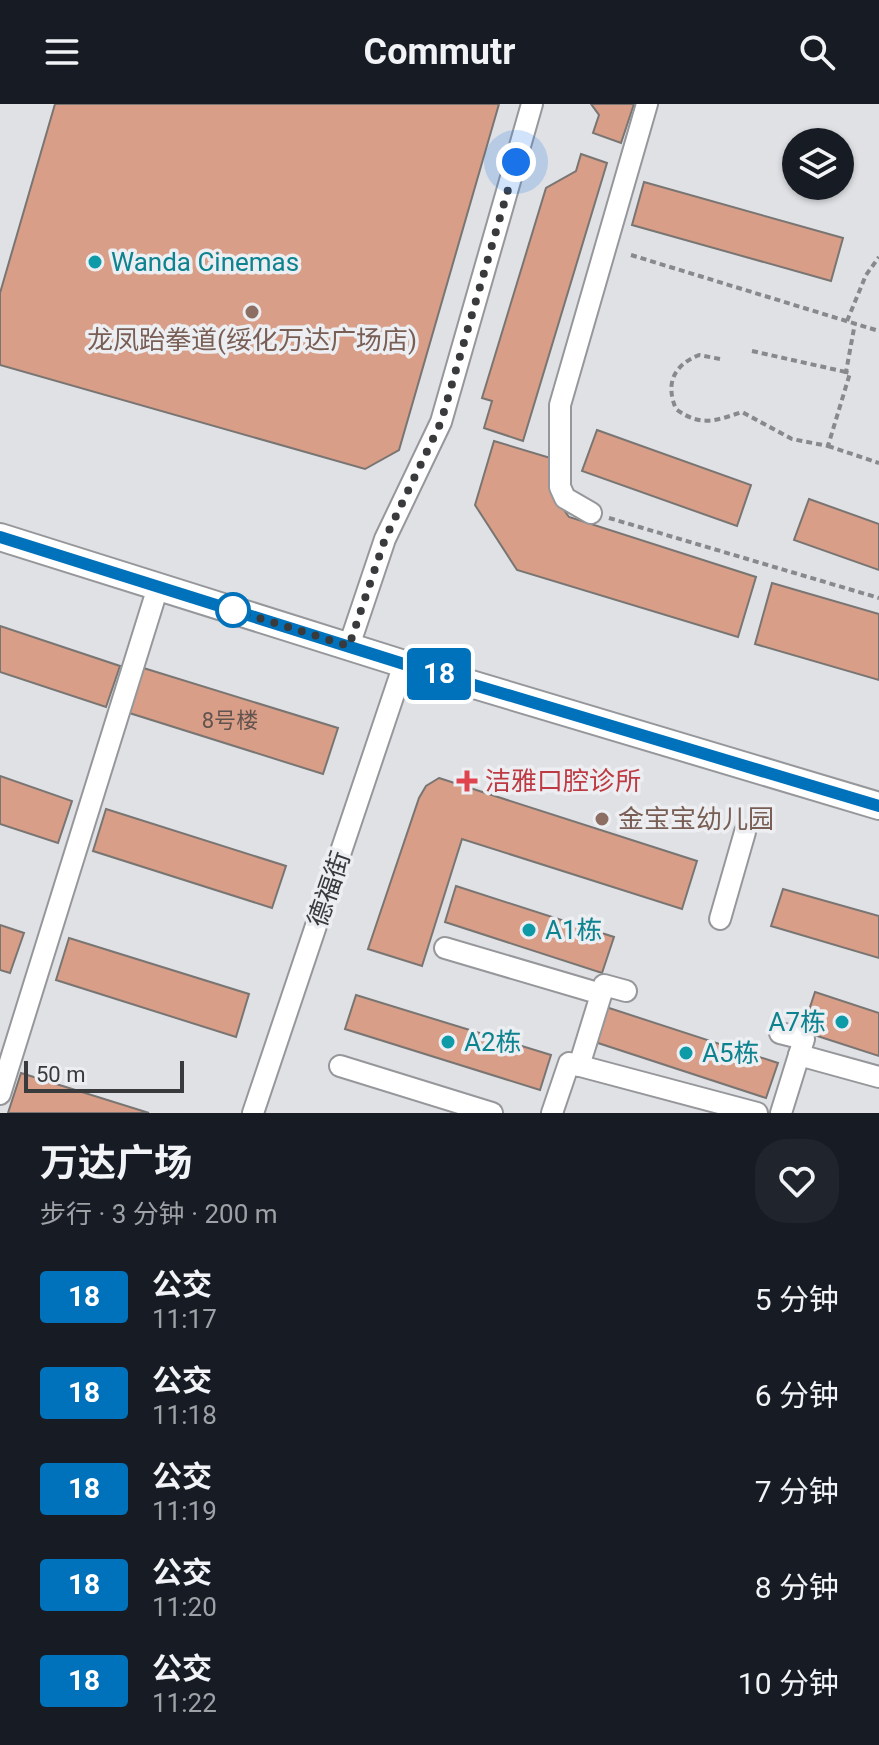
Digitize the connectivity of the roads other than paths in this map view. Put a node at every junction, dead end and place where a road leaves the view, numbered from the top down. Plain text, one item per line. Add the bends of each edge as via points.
1 (532, 104) edge
2 (647, 104) edge
3 (591, 513) road end
4 (0, 537) edge
5 (158, 587) junction
6 (349, 646) junction
7 (404, 664) junction
8 (879, 806) edge
9 (745, 832) dead end
10 (720, 919) dead end
11 (445, 948) dead end
12 (626, 991) dead end
13 (601, 994) junction
14 (780, 1033) dead end
15 (799, 1055) junction
16 (340, 1066) dead end
17 (579, 1066) junction
18 (879, 1077) edge
19 (0, 1094) edge
20 (253, 1113) edge
21 (492, 1113) edge
22 (552, 1113) edge
23 (757, 1113) edge
24 (781, 1113) edge

1 - 6 street via 441,422 385,539
2 - 3 street via 560,405 560,487 565,498
4 - 5 main road
5 - 6 main road
5 - 19 street
6 - 7 main road
7 - 8 main road
7 - 20 street, 德福街
9 - 10 street
11 - 13 street
12 - 13 street via 604,985
13 - 17 street
14 - 15 street via 804,1039
15 - 18 street
15 - 24 street
16 - 21 street
17 - 22 street via 569,1063
17 - 23 street

